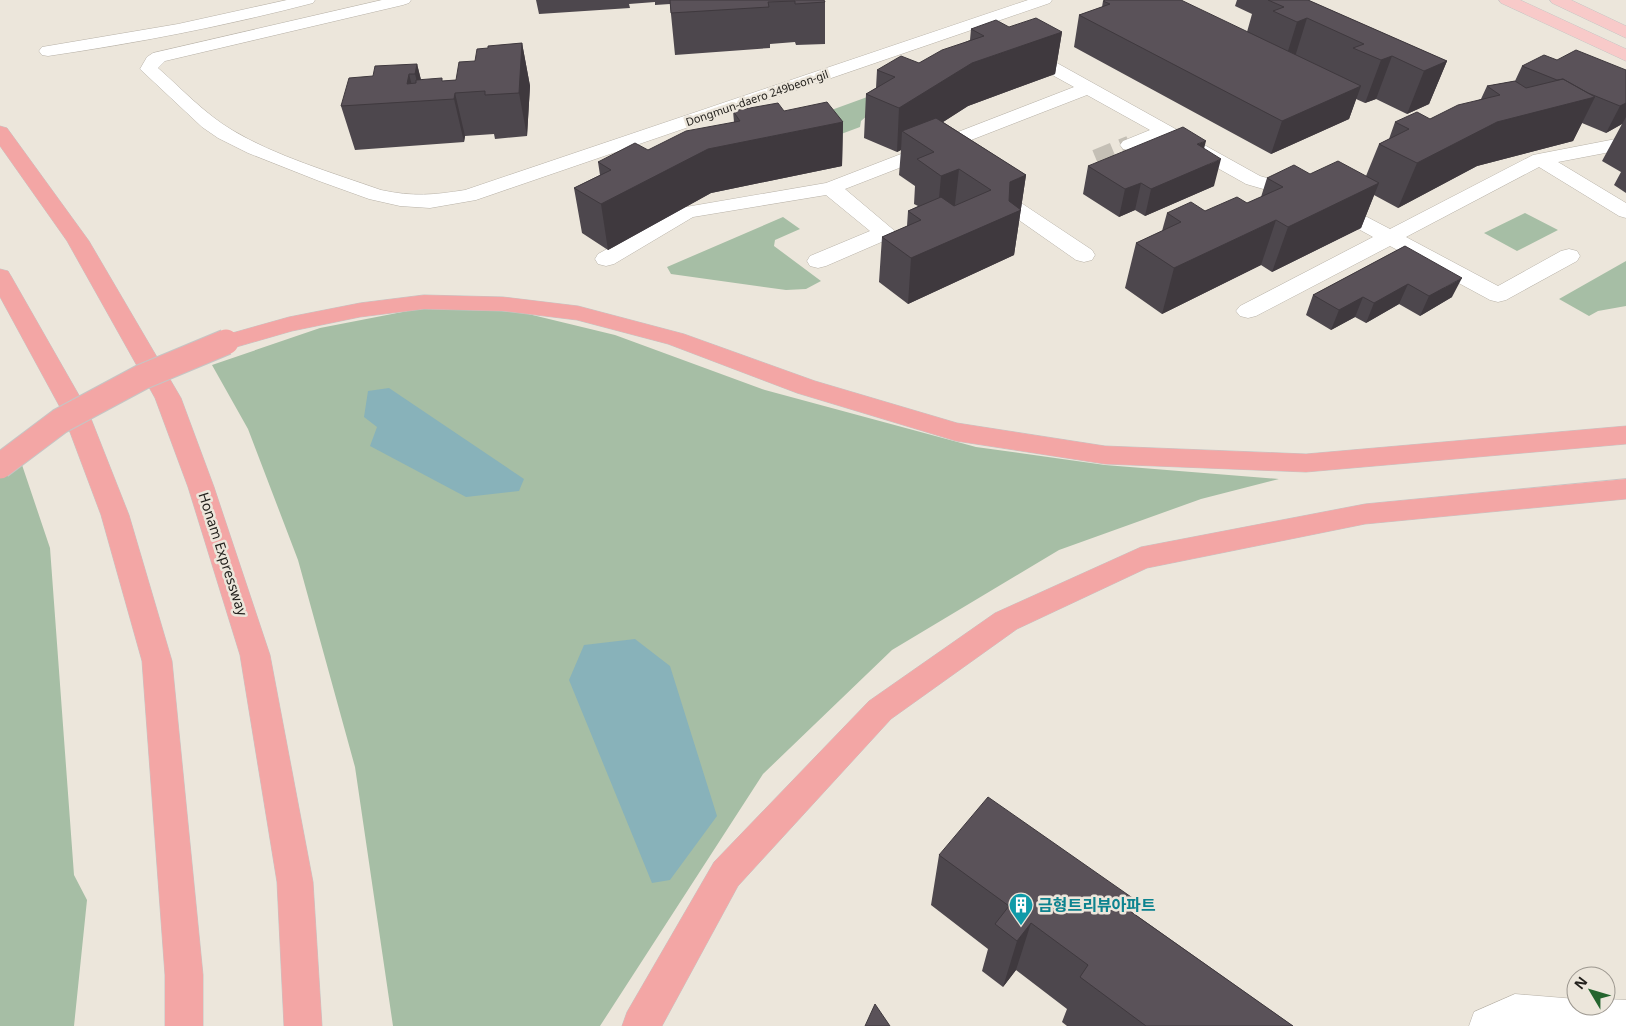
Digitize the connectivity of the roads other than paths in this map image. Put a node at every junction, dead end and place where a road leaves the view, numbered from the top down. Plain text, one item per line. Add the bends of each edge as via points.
1 (307, 0) edge
2 (403, 0) edge
3 (1044, 0) edge
4 (1507, 0) edge
5 (1558, 0) edge
6 (974, 24) junction
7 (1626, 33) edge
8 (48, 51) dead end
9 (1626, 56) edge
10 (1089, 88) junction
11 (1165, 131) junction
12 (0, 132) edge
13 (1626, 143) edge
14 (1130, 145) tunnel mouth
15 (1540, 159) junction
16 (978, 182) edge
17 (830, 188) junction
18 (1626, 212) edge
19 (1389, 237) junction
20 (1084, 255) dead end
21 (1570, 256) dead end
22 (606, 260) dead end
23 (818, 261) dead end
24 (0, 276) edge
25 (1248, 310) dead end
26 (1626, 435) edge
27 (0, 466) edge
28 (1626, 489) edge
29 (1626, 1019) edge
30 (184, 1026) edge
31 (303, 1026) edge
32 (641, 1026) edge
33 (1488, 1026) edge

1 - 8 street via 225,20 103,44
2 - 6 street, Dongmun-daero 249beon-gil via 160,58 153,61 149,69 209,123 255,149 376,195 430,202 469,196
3 - 6 street, Dongmun-daero 249beon-gil
4 - 9 main road
5 - 7 main road
6 - 10 street
10 - 11 street
10 - 17 street via 937,155
11 - 14 street
11 - 19 street via 1253,180 1318,199
12 - 31 highway, Honam Expressway via 78,240 163,390 201,487 255,656 294,882
13 - 15 street
15 - 18 street
15 - 19 street
16 - 20 street
17 - 22 street via 687,212
17 - 23 street via 885,232
19 - 21 street via 1498,296
19 - 25 street
24 - 30 highway via 75,411 115,515 156,661 184,975
26 - 27 highway, bridge via 1306,463 1105,455 956,432 806,387 676,339 578,313 503,304 424,302 289,324 226,342 142,377 60,421
28 - 32 highway via 1365,514 1141,558 1006,621 880,710 726,874
29 - 33 street via 1515,1013

